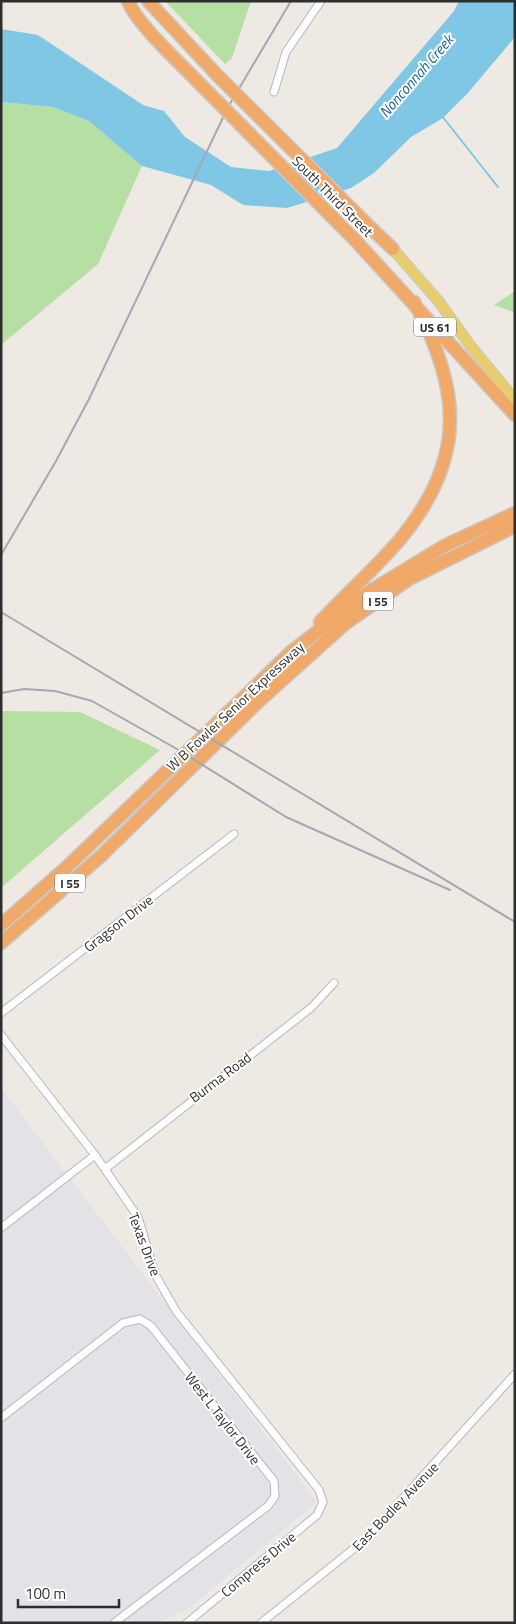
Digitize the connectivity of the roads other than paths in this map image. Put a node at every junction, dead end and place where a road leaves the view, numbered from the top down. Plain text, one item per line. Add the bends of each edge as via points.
1 (128, 1) edge
2 (148, 1) edge
3 (321, 1) edge
4 (274, 92) dead end
5 (393, 249) joint
6 (414, 302) junction
7 (515, 400) edge
8 (515, 415) edge
9 (515, 513) edge
10 (515, 526) edge
11 (291, 652) junction
12 (234, 834) dead end
13 (1, 925) edge
14 (1, 943) edge
15 (334, 983) dead end
16 (1, 1013) edge
17 (1, 1035) edge
18 (95, 1155) junction
19 (104, 1169) junction
20 (1, 1228) edge
21 (515, 1374) edge
22 (1, 1418) edge
23 (323, 1502) joint
24 (114, 1623) edge
25 (188, 1623) edge
26 (261, 1623) edge

1 - 6 highway, South Third Street / US 61, bridge via 197,81
2 - 5 highway, South Third Street / US 61, bridge
3 - 4 street via 286,52
5 - 7 main road, South Third Street / US 61 via 440,303
6 - 8 highway, South Third Street / US 61
6 - 11 highway via 442,360 449,389 450,430 445,462 425,504 402,537
9 - 11 highway, W B Fowler Senior Expressway / I 55 via 446,545 367,593
10 - 14 highway, W B Fowler Senior Expressway / I 55 via 409,579 346,623 259,701 102,855
11 - 13 highway, W B Fowler Senior Expressway / I 55 via 69,865
12 - 16 street, Gragson Drive
15 - 19 street, Burma Road via 312,1007
17 - 18 street, Texas Drive
18 - 19 street, Texas Drive
18 - 20 street
19 - 23 street, Texas Drive via 138,1217 156,1276 176,1311 319,1490
21 - 26 street, East Bodley Avenue via 367,1538
22 - 24 street, West L Taylor Drive via 123,1323 140,1319 151,1326 274,1481 274,1496 268,1506
23 - 25 street, Compress Drive via 316,1515

